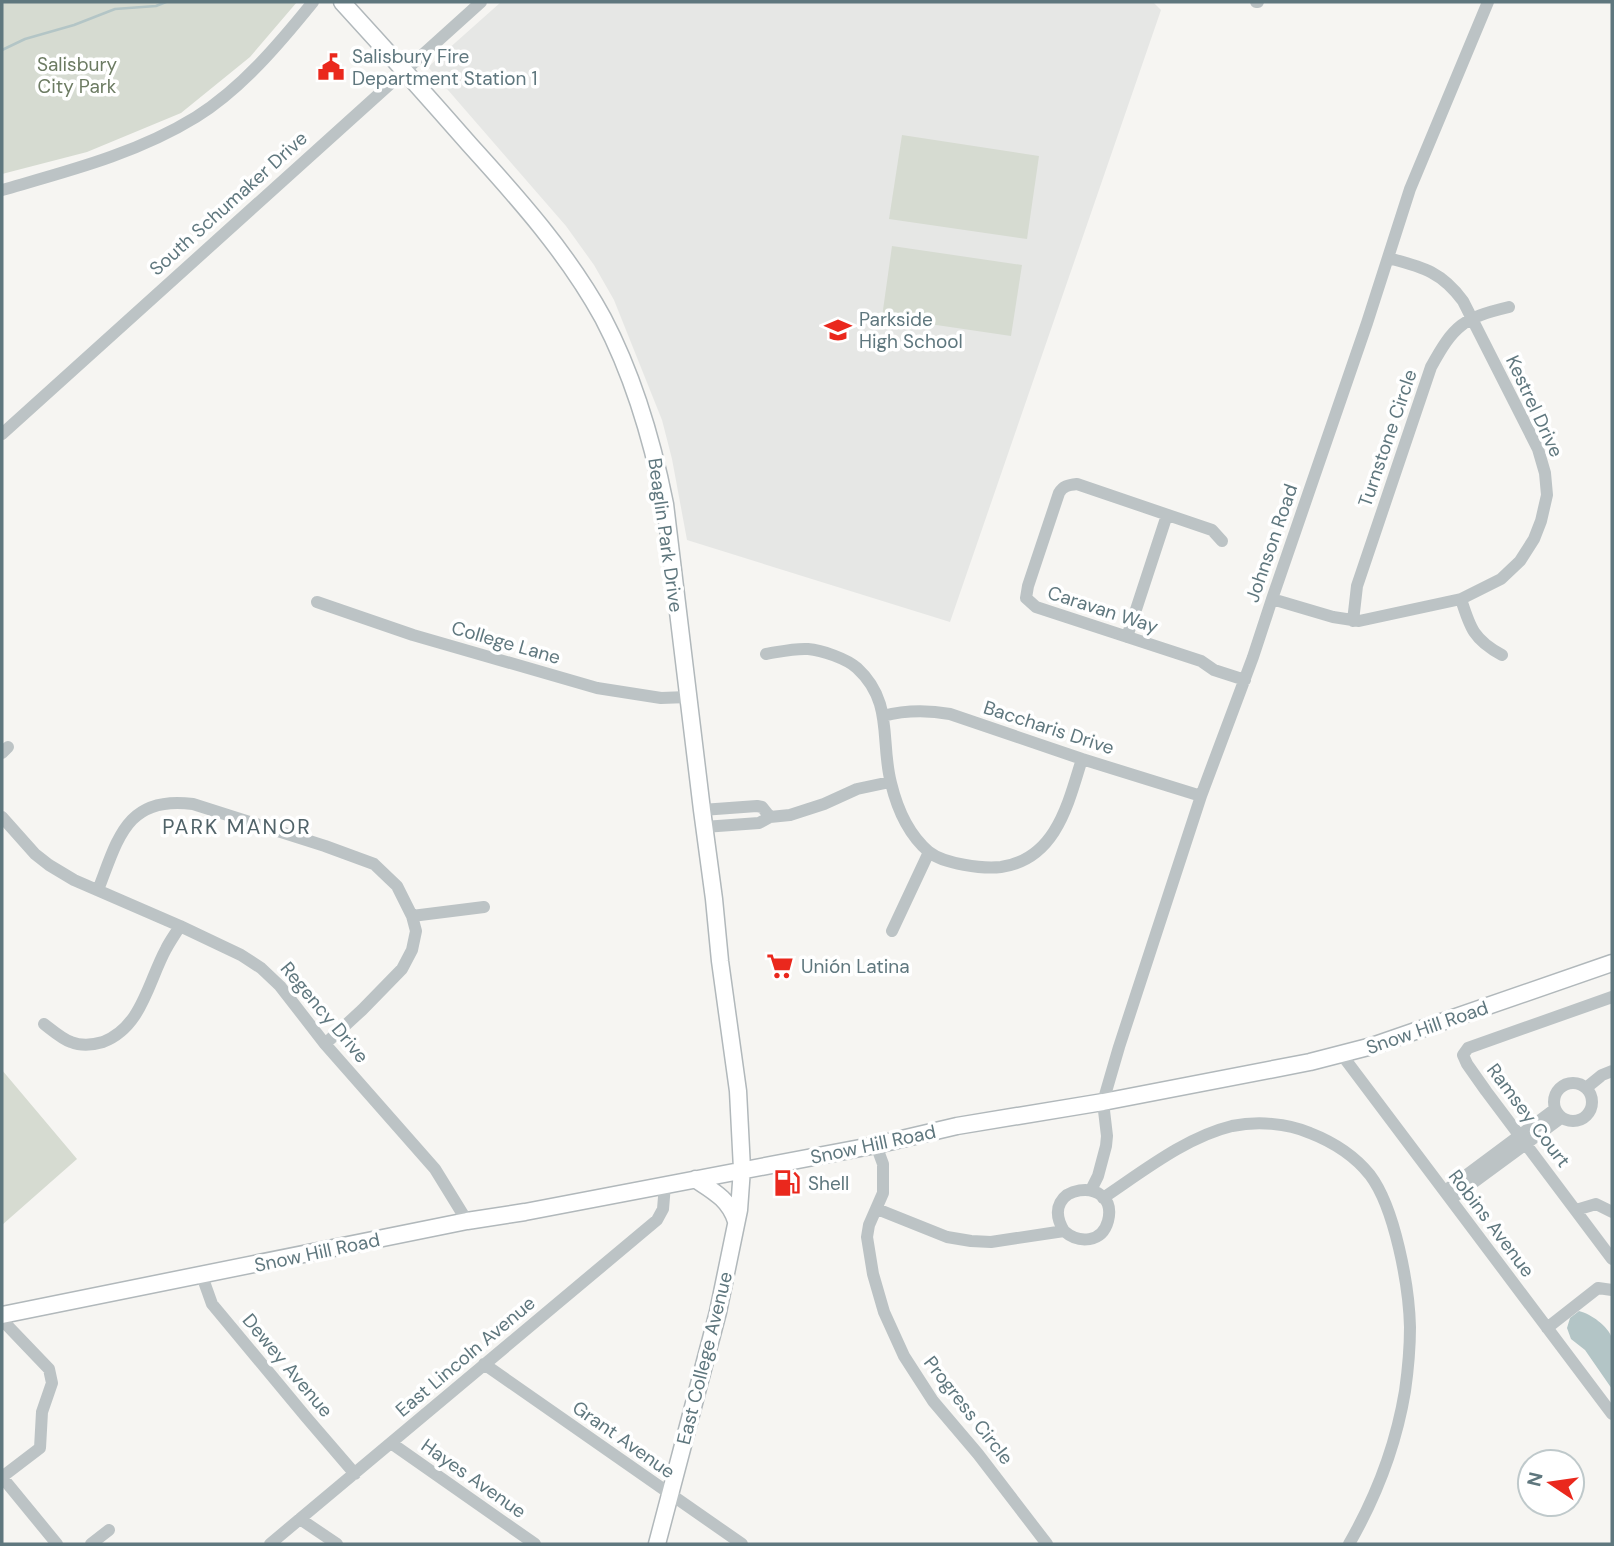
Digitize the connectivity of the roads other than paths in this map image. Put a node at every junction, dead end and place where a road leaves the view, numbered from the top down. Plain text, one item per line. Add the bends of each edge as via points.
1 (313, 2) edge
2 (342, 2) edge
3 (481, 2) edge
4 (1488, 2) edge
5 (404, 71) junction
6 (2, 190) edge
7 (1388, 258) junction
8 (1509, 307) dead end
9 (1472, 317) junction
10 (2, 434) edge
11 (1167, 514) junction
12 (1222, 541) dead end
13 (1272, 599) junction
14 (1461, 599) junction
15 (317, 602) dead end
16 (1353, 621) junction
17 (1128, 637) junction
18 (766, 654) dead end
19 (1502, 655) dead end
20 (1245, 680) junction
21 (688, 696) junction
22 (883, 716) junction
23 (1082, 759) junction
24 (890, 782) junction
25 (1201, 796) junction
26 (702, 810) junction
27 (2, 817) edge
28 (769, 817) junction
29 (704, 827) junction
30 (929, 852) junction
31 (98, 890) junction
32 (484, 907) dead end
33 (412, 916) junction
34 (180, 926) junction
35 (892, 931) dead end
36 (1612, 964) edge
37 (1612, 997) edge
38 (44, 1024) dead end
39 (325, 1044) junction
40 (1342, 1055) junction
41 (1612, 1071) edge
42 (1586, 1088) junction
43 (1103, 1102) junction
44 (1558, 1113) junction
45 (1522, 1140) junction
46 (876, 1144) junction
47 (742, 1169) junction
48 (695, 1179) junction
49 (665, 1185) junction
50 (1091, 1190) junction
51 (1448, 1195) junction
52 (1103, 1198) junction
53 (877, 1209) junction
54 (1576, 1210) junction
55 (1612, 1212) edge
56 (467, 1222) junction
57 (736, 1222) junction
58 (1064, 1231) junction
59 (1612, 1259) edge
60 (202, 1276) junction
61 (1612, 1290) edge
62 (2, 1318) edge
63 (1547, 1328) junction
64 (484, 1364) junction
65 (1612, 1414) edge
66 (391, 1443) junction
67 (355, 1474) junction
68 (2, 1477) edge
69 (669, 1494) junction
70 (300, 1519) junction
71 (109, 1530) dead end
72 (57, 1544) edge
73 (91, 1544) edge
74 (270, 1544) edge
75 (337, 1544) edge
76 (535, 1544) edge
77 (657, 1544) edge
78 (742, 1544) edge
79 (1048, 1544) edge
80 (1349, 1544) edge

1 - 6 street via 249,73 196,117 101,162
2 - 5 main road, Beaglin Park Drive
3 - 5 street, South Schumaker Drive
4 - 7 street, Johnson Road via 1412,183
5 - 10 street, South Schumaker Drive
5 - 21 main road, Beaglin Park Drive via 553,242 586,288 621,356 658,467
7 - 9 street, Kestrel Drive via 1437,274 1454,288
7 - 13 street, Johnson Road
8 - 9 street, Turnstone Circle
9 - 14 street, Kestrel Drive via 1538,449 1547,495 1534,539 1520,561 1501,579
9 - 16 street, Turnstone Circle via 1456,329 1431,367 1357,586
11 - 12 street, Caravan Way via 1212,530
11 - 17 street
11 - 17 street, Caravan Way via 1077,484 1066,485 1059,493 1028,586 1026,598 1036,607
13 - 16 street, Kestrel Drive
13 - 20 street, Johnson Road
14 - 16 street, Kestrel Drive
14 - 19 street via 1469,625 1486,646
15 - 21 street, College Lane via 597,688 661,698
17 - 20 street, Caravan Way
18 - 22 street via 808,649 856,667 880,703
20 - 25 street, Johnson Road
21 - 26 main road, Beaglin Park Drive
22 - 23 street, Baccharis Drive via 916,711 950,714
22 - 24 street
23 - 25 street, Baccharis Drive
23 - 30 street via 1053,836 1024,860 974,867
24 - 28 street via 847,792 808,810
24 - 30 street via 902,814
25 - 43 street, Johnson Road
26 - 28 street via 757,806
26 - 29 main road, Beaglin Park Drive
27 - 31 street, Regency Drive via 49,865
28 - 29 street via 759,823
29 - 47 main road, Beaglin Park Drive via 738,1091
30 - 35 street
31 - 33 street via 121,831 132,819 174,801 374,864 397,886
31 - 34 street, Regency Drive
32 - 33 street
33 - 39 street via 416,931 402,969
34 - 38 street via 136,1015 115,1037 93,1045 71,1042
34 - 39 street, Regency Drive via 261,968
36 - 40 main road, Snow Hill Road
37 - 45 street, Ramsey Court via 1468,1048 1463,1055
39 - 56 street, Regency Drive via 435,1169
40 - 43 main road, Snow Hill Road
40 - 51 street, Robins Avenue
41 - 42 street
42 - 44 street via 1572,1083 1560,1088 1554,1101
42 - 44 street via 1593,1101 1589,1115 1571,1122
43 - 46 main road, Snow Hill Road
43 - 50 street via 1106,1146
44 - 45 street
45 - 51 street
45 - 54 street, Ramsey Court
46 - 47 main road, Snow Hill Road
46 - 53 street, Progress Circle via 884,1178
47 - 48 main road, Snow Hill Road
47 - 57 main road, East College Avenue
48 - 49 main road, Snow Hill Road
48 - 57 main road via 722,1196
49 - 56 main road, Snow Hill Road
49 - 64 street, East Lincoln Avenue via 657,1220
50 - 52 street
50 - 58 street via 1073,1191 1062,1201 1058,1217
51 - 63 street, Robins Avenue
52 - 58 street via 1109,1220 1101,1233 1078,1240
52 - 80 street via 1199,1138 1251,1124 1301,1129 1339,1146 1370,1175 1382,1195 1400,1256 1410,1326 1409,1355 1395,1436
53 - 58 street via 947,1237 971,1241
53 - 79 street, Progress Circle via 869,1225 867,1247 884,1312 904,1356 933,1401
54 - 55 street via 1596,1204
54 - 59 street, Ramsey Court
56 - 60 main road, Snow Hill Road
57 - 69 main road, East College Avenue via 718,1312
60 - 62 main road, Snow Hill Road
60 - 67 street, Dewey Avenue via 212,1304
61 - 63 street via 1598,1288
62 - 68 street via 49,1369 52,1383 42,1412 40,1448
63 - 65 street, Robins Avenue
64 - 66 street, East Lincoln Avenue
64 - 69 street, Grant Avenue
66 - 67 street, East Lincoln Avenue
66 - 76 street, Hayes Avenue
67 - 70 street, East Lincoln Avenue
68 - 72 street
69 - 77 main road, East College Avenue
69 - 78 street, Grant Avenue
70 - 74 street, East Lincoln Avenue
70 - 75 street
71 - 73 street

